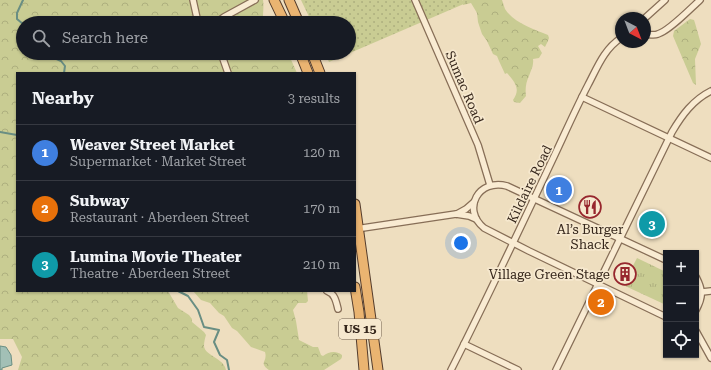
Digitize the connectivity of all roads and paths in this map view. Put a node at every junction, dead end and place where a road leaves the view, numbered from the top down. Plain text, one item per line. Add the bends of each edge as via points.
1 (193, 0) edge
2 (255, 0) edge
3 (274, 0) edge
4 (289, 0) edge
5 (416, 0) edge
6 (665, 0) edge
7 (700, 0) edge
8 (651, 13) edge
9 (197, 16) edge
10 (226, 16) edge
11 (282, 16) edge
12 (296, 16) edge
13 (651, 35) edge
14 (615, 42) edge
15 (223, 60) edge
16 (303, 60) edge
17 (315, 60) edge
18 (228, 72) edge
19 (308, 72) edge
20 (320, 72) edge
21 (711, 90) edge
22 (582, 96) junction
23 (669, 138) junction
24 (711, 158) edge
25 (490, 185) junction
26 (534, 199) junction
27 (475, 202) junction
28 (456, 214) junction
29 (356, 216) edge
30 (476, 220) junction
31 (357, 229) edge
32 (620, 239) junction
33 (512, 243) junction
34 (663, 259) edge
35 (699, 282) edge
36 (598, 284) junction
37 (711, 291) edge
38 (330, 292) edge
39 (356, 292) edge
40 (702, 292) junction
41 (699, 304) edge
42 (338, 309) dead end
43 (663, 316) edge
44 (699, 336) edge
45 (464, 344) junction
46 (711, 358) edge
47 (364, 370) edge
48 (378, 370) edge
49 (451, 370) edge
50 (518, 370) edge
51 (556, 370) edge

1 - 9 street
2 - 10 street
3 - 11 highway
4 - 12 highway
5 - 25 street, Sumac Road via 478,145
6 - 8 street
7 - 13 street via 665,31
14 - 22 street, Kildaire Road via 603,56
15 - 18 street
16 - 19 highway
17 - 20 highway
21 - 23 street via 687,109
22 - 23 street
22 - 26 street, Kildaire Road
23 - 24 street
23 - 32 street
25 - 26 street via 507,186
25 - 27 street via 482,190
26 - 32 street
26 - 33 street, Kildaire Road
27 - 28 street
27 - 30 street via 473,211
28 - 30 street
28 - 31 street
29 - 31 highway, US 15
30 - 33 street via 484,228
31 - 48 highway, US 15
32 - 34 street
32 - 36 street
33 - 36 street
33 - 45 street, Kildaire Road
35 - 40 street
36 - 43 street
36 - 51 street
37 - 40 street
38 - 42 street via 334,296
39 - 47 highway, US 15
40 - 41 street
44 - 46 street
45 - 49 street, Kildaire Road
45 - 50 street

